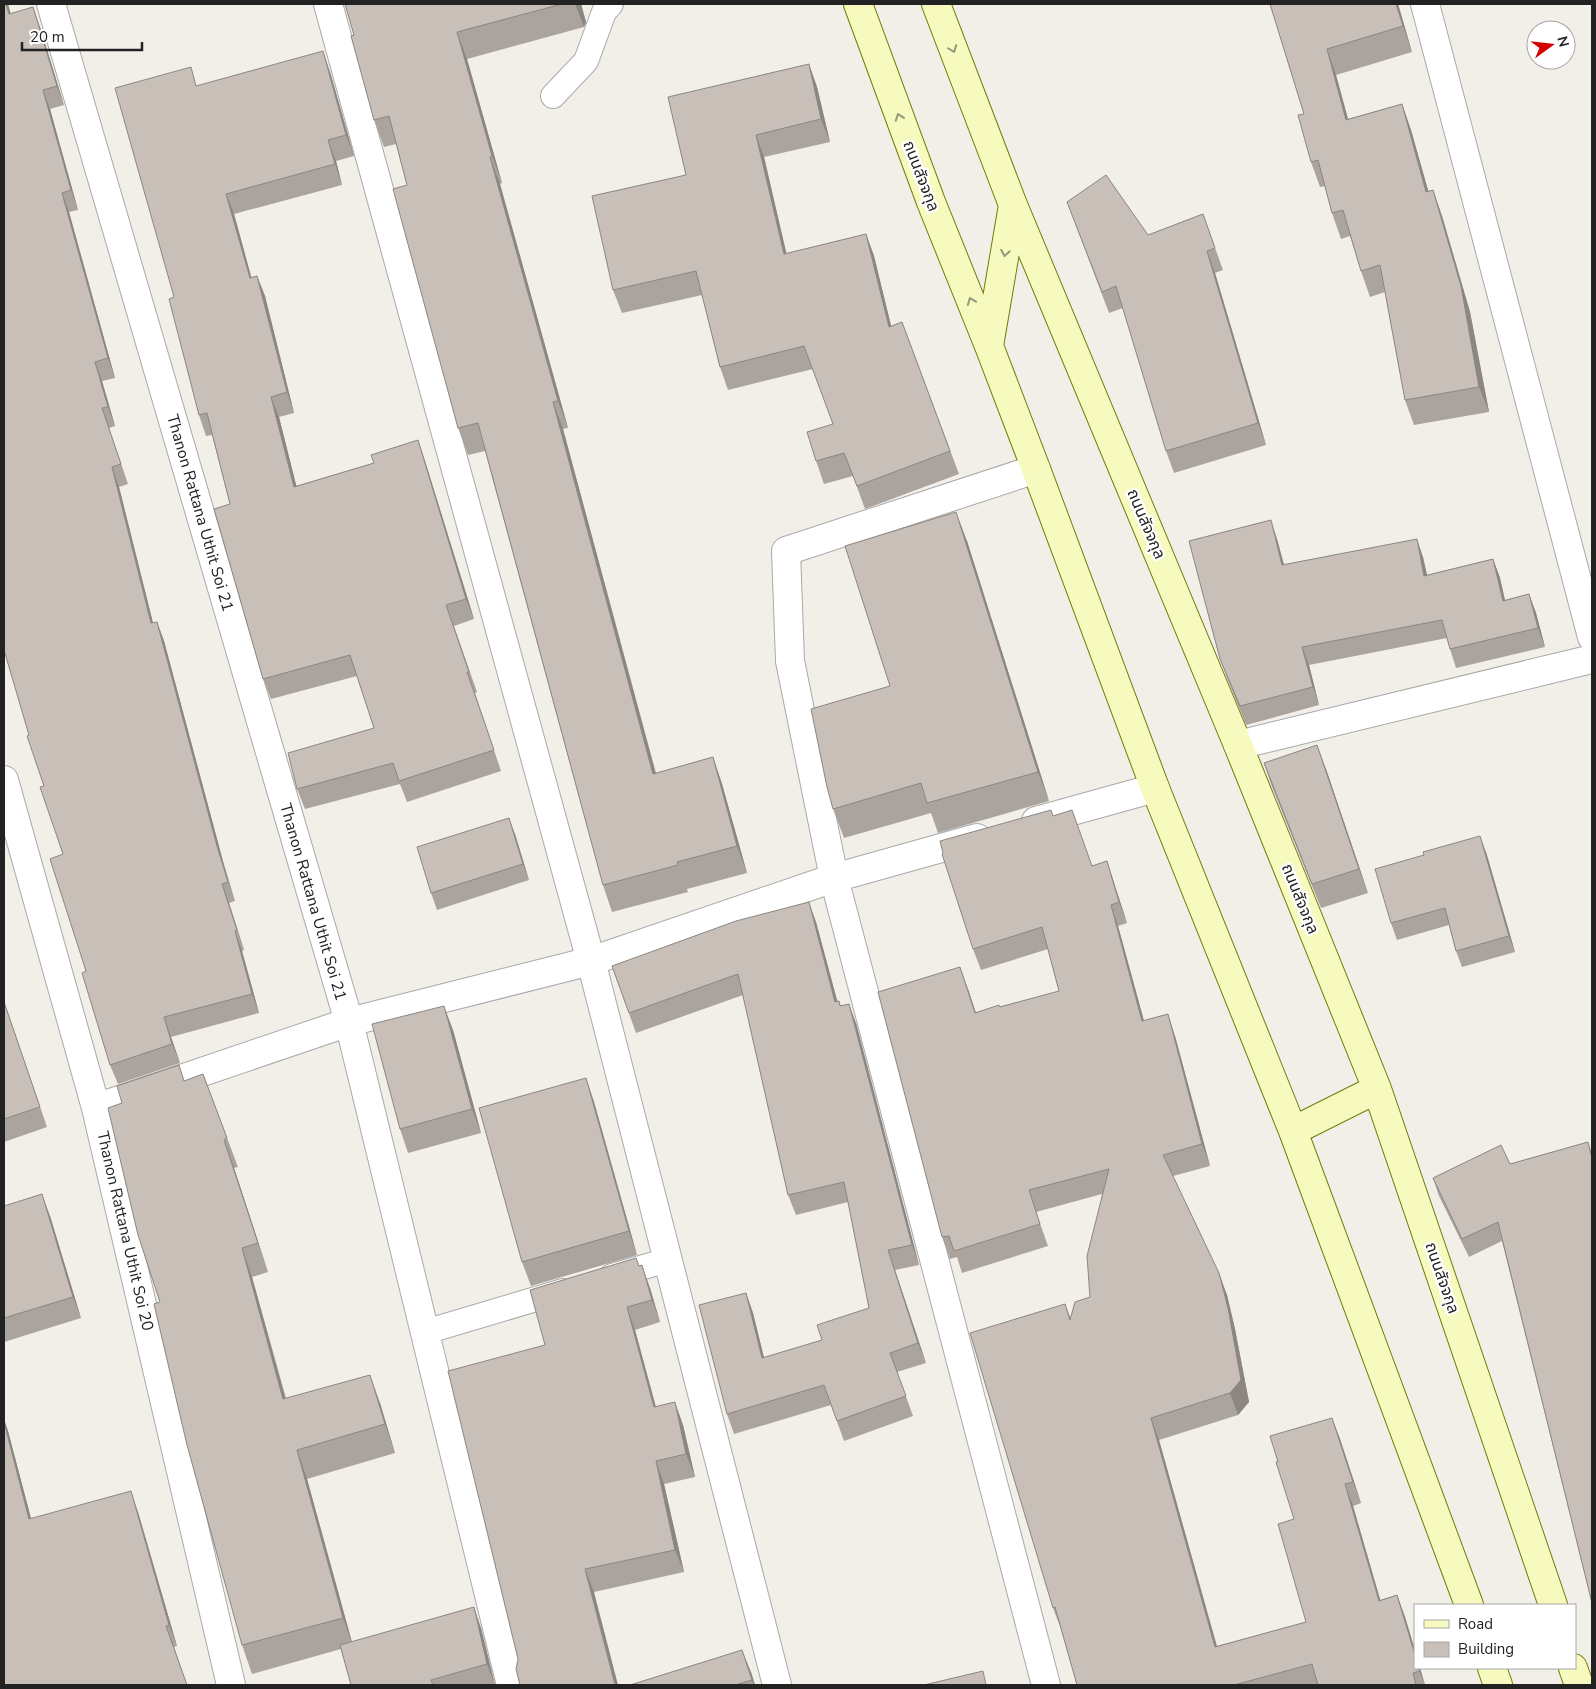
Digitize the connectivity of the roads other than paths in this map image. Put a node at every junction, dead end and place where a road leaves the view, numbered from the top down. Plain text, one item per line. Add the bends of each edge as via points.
1 (51, 4) edge
2 (328, 4) edge
3 (611, 4) edge
4 (858, 4) edge
5 (936, 4) edge
6 (1425, 4) edge
7 (553, 96) dead end
8 (1013, 205) junction
9 (989, 346) junction
10 (1036, 469) junction
11 (1592, 637) edge
12 (1592, 660) edge
13 (1238, 746) junction
14 (4, 780) edge
15 (1154, 788) junction
16 (834, 878) junction
17 (591, 961) junction
18 (349, 1022) junction
19 (1377, 1089) junction
20 (96, 1108) junction
21 (1293, 1131) junction
22 (668, 1260) junction
23 (425, 1332) junction
24 (1469, 1604) edge
25 (1553, 1604) edge
26 (1492, 1669) edge
27 (1573, 1669) edge
28 (508, 1682) edge
29 (231, 1685) edge
30 (777, 1685) edge
31 (1046, 1685) edge
32 (1498, 1685) edge
33 (1579, 1685) edge

1 - 18 street, Thanon Rattana Uthit Soi 21
2 - 17 street
3 - 7 lane via 604,12 586,61
9 -> 4 street, ถนนสัจจกุล via 931,202
5 -> 8 street, ถนนสัจจกุล
6 - 11 street
8 -> 9 street
8 - 13 street, ถนนสัจจกุล
9 - 10 street, ถนนสัจจกุล
10 - 15 street, ถนนสัจจกุล
10 - 16 street via 786,551 790,661
12 - 13 street
13 - 19 street, ถนนสัจจกุล
14 - 20 street, Thanon Rattana Uthit Soi 20
15 - 16 street
15 - 21 street, ถนนสัจจกุล
16 - 17 street
16 - 31 street
17 - 18 street
17 - 22 street
18 - 20 street
18 - 23 street, Thanon Rattana Uthit Soi 21
19 - 21 street
19 - 25 street, ถนนสัจจกุล
20 - 29 street, Thanon Rattana Uthit Soi 20
21 - 24 street, ถนนสัจจกุล
22 - 23 lane
22 - 30 street
23 - 28 street, Thanon Rattana Uthit Soi 21
26 - 32 street
27 - 33 street

